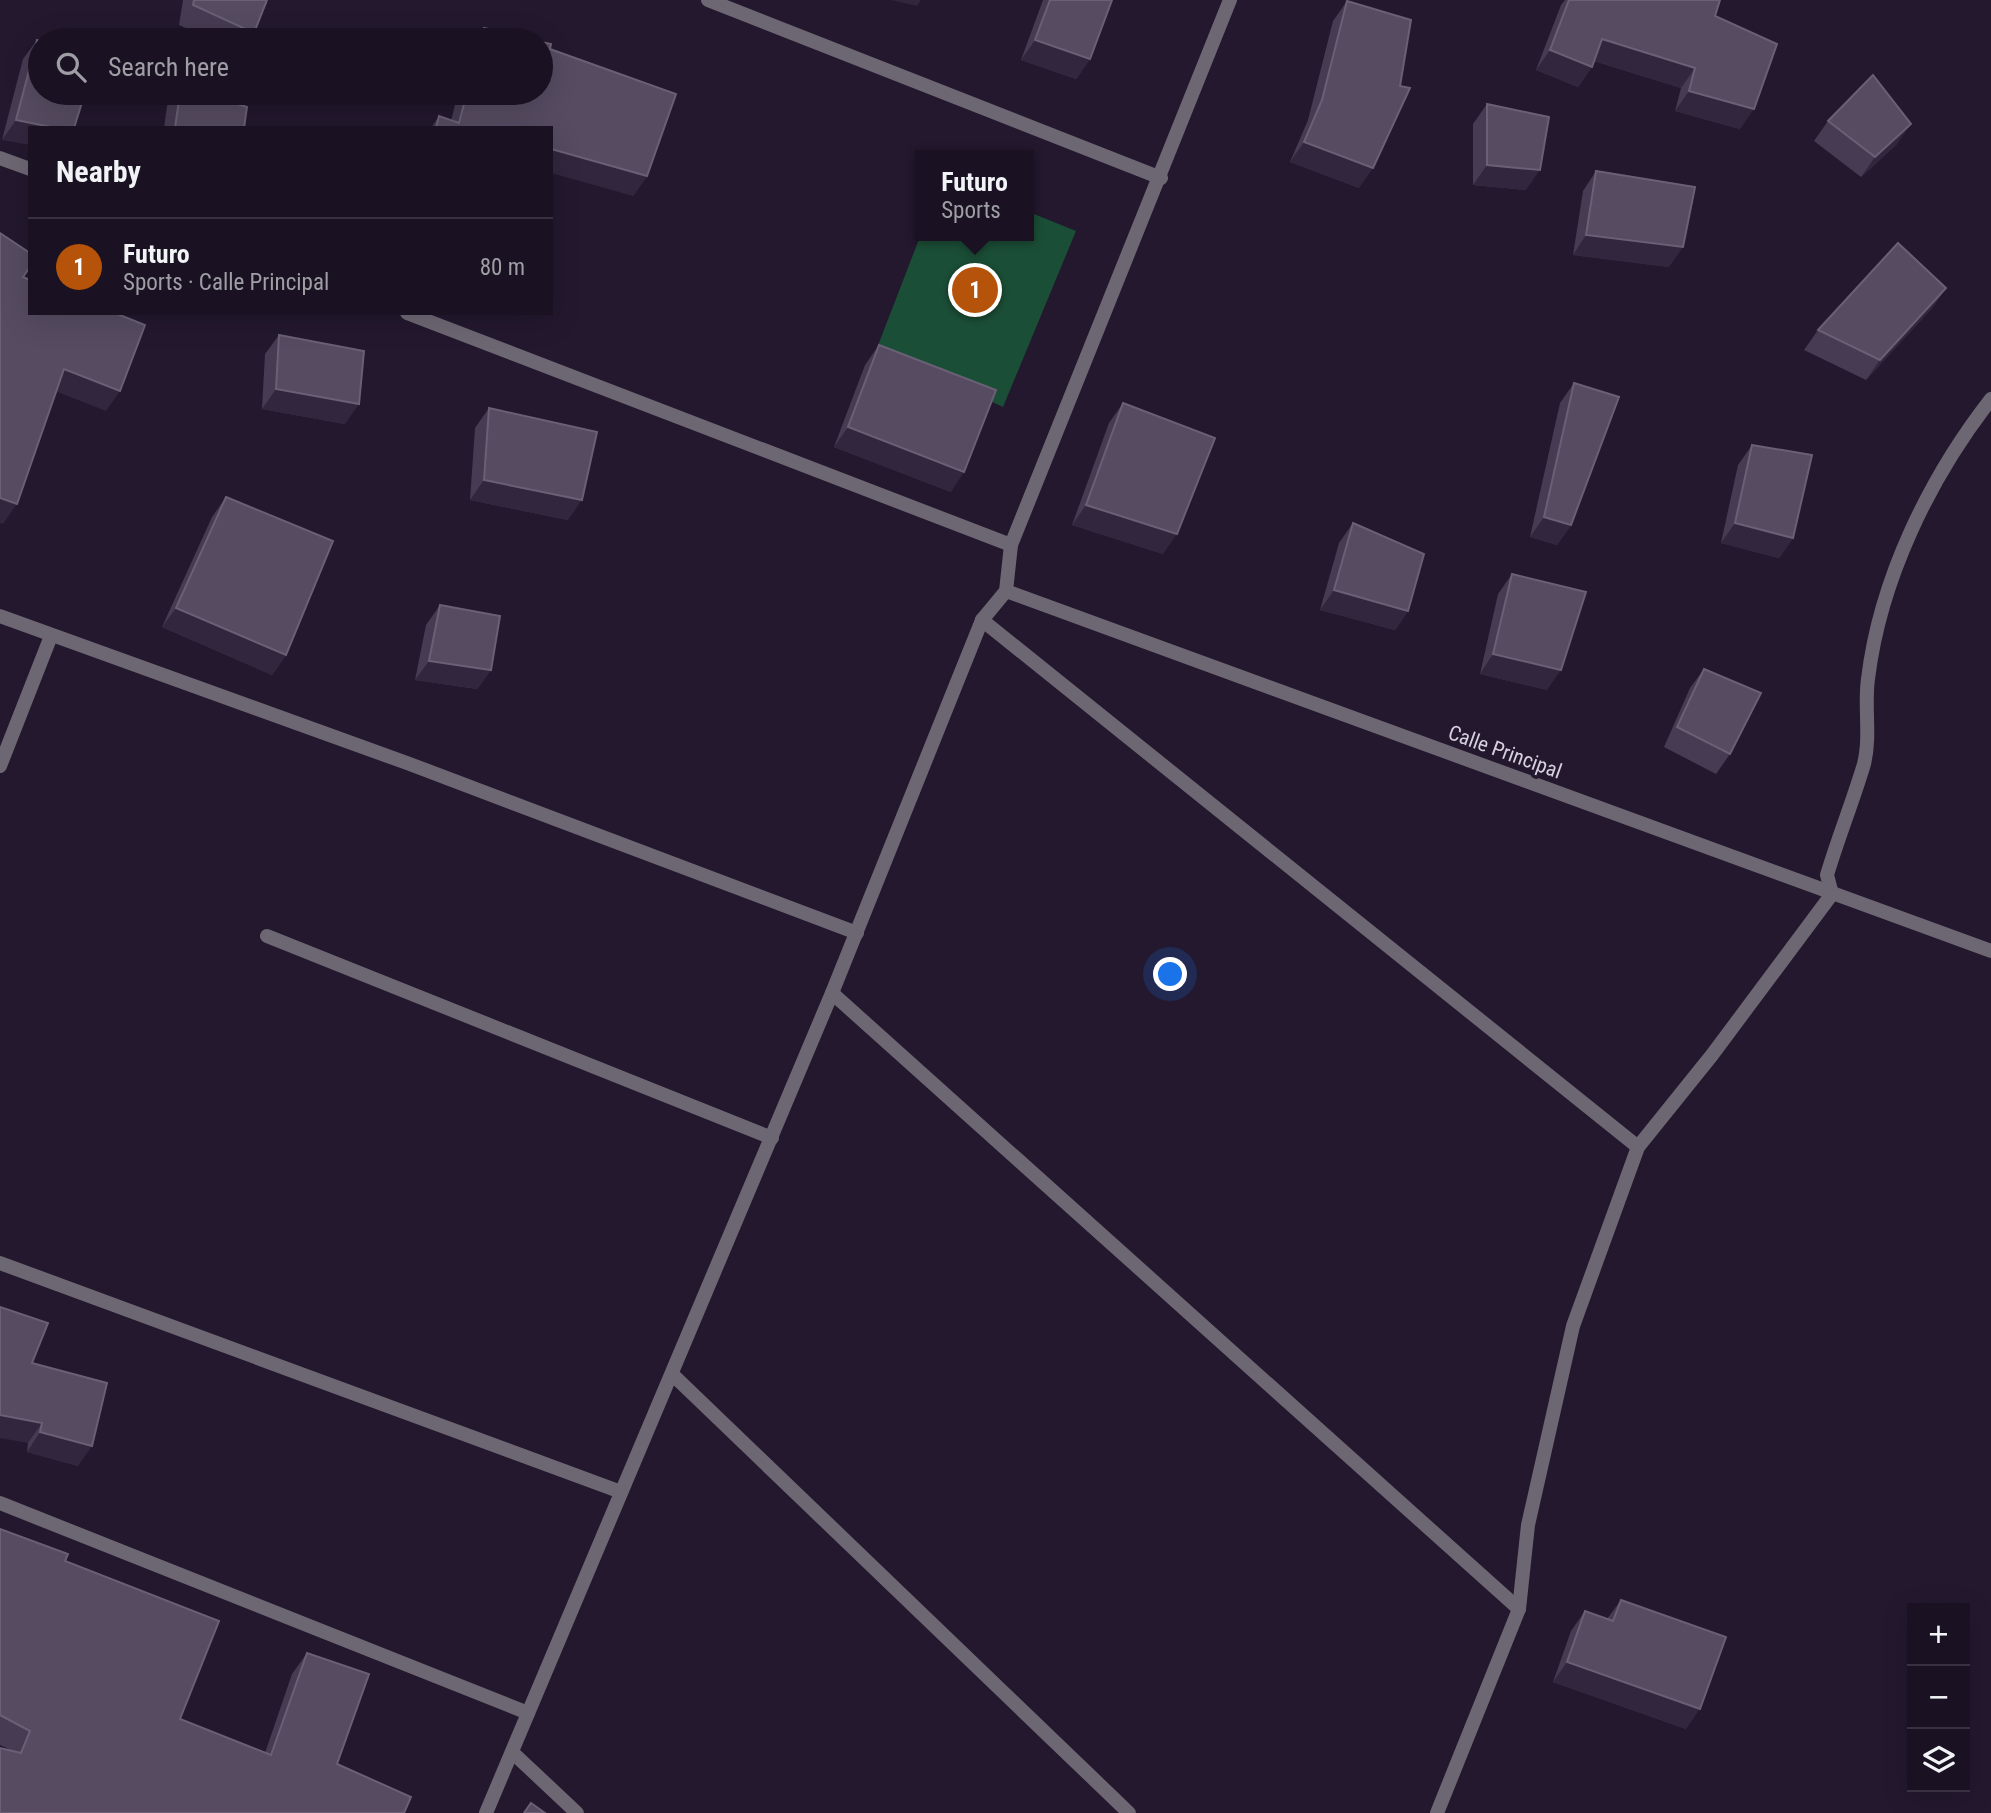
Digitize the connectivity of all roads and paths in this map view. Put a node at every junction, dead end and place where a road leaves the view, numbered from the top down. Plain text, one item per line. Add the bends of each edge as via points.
1 (708, 0) edge
2 (1230, 0) edge
3 (0, 158) edge
4 (28, 168) edge
5 (1161, 178) junction
6 (412, 315) edge
7 (1991, 398) edge
8 (1011, 544) junction
9 (1006, 591) junction
10 (0, 616) edge
11 (982, 620) junction
12 (51, 636) junction
13 (0, 766) edge
14 (1832, 894) junction
15 (857, 933) junction
16 (267, 936) dead end
17 (1991, 951) edge
18 (832, 993) junction
19 (772, 1138) junction
20 (1638, 1147) junction
21 (0, 1262) edge
22 (672, 1374) junction
23 (621, 1492) junction
24 (0, 1503) edge
25 (1519, 1609) junction
26 (528, 1713) junction
27 (512, 1752) junction
28 (486, 1813) edge
29 (577, 1813) edge
30 (1129, 1813) edge
31 (1437, 1813) edge

1 - 5 street
2 - 5 street
3 - 4 street
5 - 8 street
6 - 8 street
7 - 14 street via 1945,466 1890,585 1868,681 1864,762 1827,875
8 - 9 street
9 - 11 street
9 - 14 street, Calle Principal
10 - 12 street
11 - 15 street
11 - 20 street
12 - 13 street
12 - 15 street via 407,763
14 - 17 street, Calle Principal
14 - 20 street
15 - 18 street
16 - 19 street
18 - 19 street
18 - 25 street
19 - 22 street
20 - 25 street via 1573,1326 1528,1525
21 - 23 street
22 - 23 street
22 - 30 street
23 - 26 street
24 - 26 street
25 - 31 street
26 - 27 street
27 - 28 street
27 - 29 street

